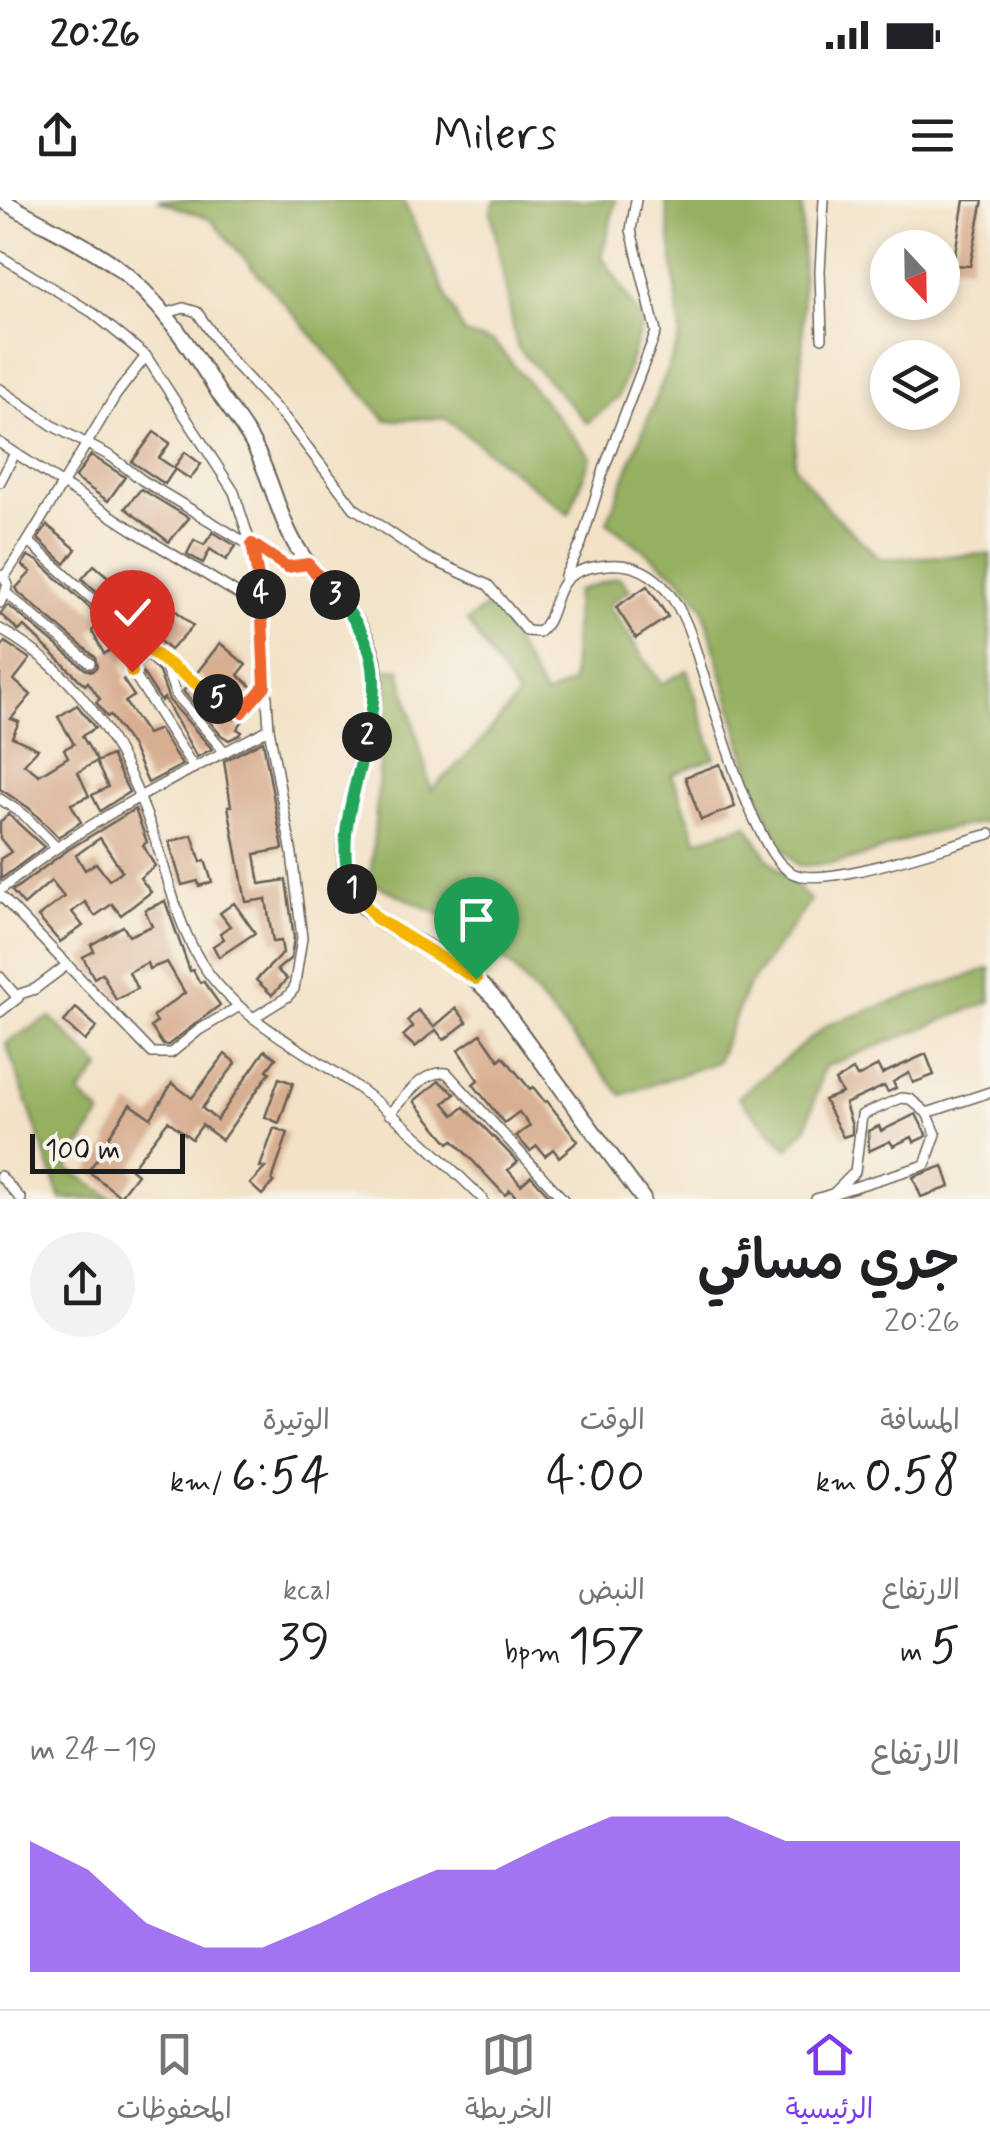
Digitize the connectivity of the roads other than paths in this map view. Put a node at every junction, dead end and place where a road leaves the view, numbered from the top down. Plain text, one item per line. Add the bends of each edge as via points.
1 (2, 200) edge
2 (636, 200) edge
3 (824, 200) edge
4 (0, 256) edge
5 (167, 313) junction
6 (822, 338) dead end
7 (146, 356) junction
8 (0, 389) edge
9 (0, 444) edge
10 (87, 447) junction
11 (15, 453) junction
12 (0, 482) edge
13 (62, 485) junction
14 (28, 540) junction
15 (252, 544) junction
16 (308, 564) junction
17 (2, 575) edge
18 (562, 583) junction
19 (6, 593) junction
20 (0, 604) edge
21 (262, 608) junction
22 (1, 632) edge
23 (146, 648) junction
24 (164, 662) junction
25 (90, 663) dead end
26 (265, 686) junction
27 (269, 729) junction
28 (225, 752) junction
29 (194, 768) junction
30 (140, 794) junction
31 (0, 799) edge
32 (990, 834) edge
33 (55, 846) junction
34 (0, 892) edge
35 (67, 965) junction
36 (0, 977) edge
37 (18, 995) junction
38 (238, 1006) junction
39 (0, 1012) edge
40 (253, 1018) junction
41 (990, 1092) edge
42 (927, 1113) junction
43 (389, 1114) junction
44 (0, 1176) edge
45 (472, 1187) junction
46 (834, 1194) junction
47 (21, 1199) edge
48 (462, 1199) edge
49 (484, 1199) edge
50 (563, 1199) edge
51 (643, 1199) edge
52 (816, 1199) edge

1 - 5 main road via 111,262
2 - 18 street via 631,230 656,332
3 - 6 street
4 - 7 street via 93,313
5 - 16 main road via 251,440
5 - 18 street via 198,312 354,508 426,557 488,586 527,630 539,632 547,624
7 - 10 street
7 - 15 street via 234,492
8 - 10 street
9 - 11 street
10 - 13 street
10 - 15 street
11 - 12 street
11 - 13 street
13 - 14 street
13 - 21 street
14 - 17 street
14 - 23 street
15 - 16 street via 287,567
15 - 21 street
16 - 51 main road via 361,629 374,666 372,713 345,838 351,886 376,918 448,959 498,1002
17 - 19 street
18 - 32 street via 584,569 617,564 642,570 666,590 687,624 743,796 790,872 808,878 872,868
19 - 20 street
19 - 25 street
21 - 26 street
22 - 30 street via 61,674 93,710
23 - 24 street
23 - 29 street via 130,668
24 - 26 street via 238,712
24 - 28 street via 176,695
26 - 27 street
27 - 28 street
27 - 40 street via 302,938 294,989
28 - 29 street
29 - 30 street
30 - 33 street
30 - 38 street via 190,944
31 - 33 street
33 - 34 street
34 - 35 street
35 - 37 street
35 - 38 street via 159,1056
36 - 37 street
37 - 39 street
38 - 40 street
40 - 43 street
41 - 42 street
42 - 46 street via 936,1134 925,1165
42 - 46 street via 902,1098 862,1115 854,1172
43 - 45 street
43 - 50 street via 432,1072 447,1073
44 - 47 street
45 - 48 street
45 - 49 street
46 - 52 street

